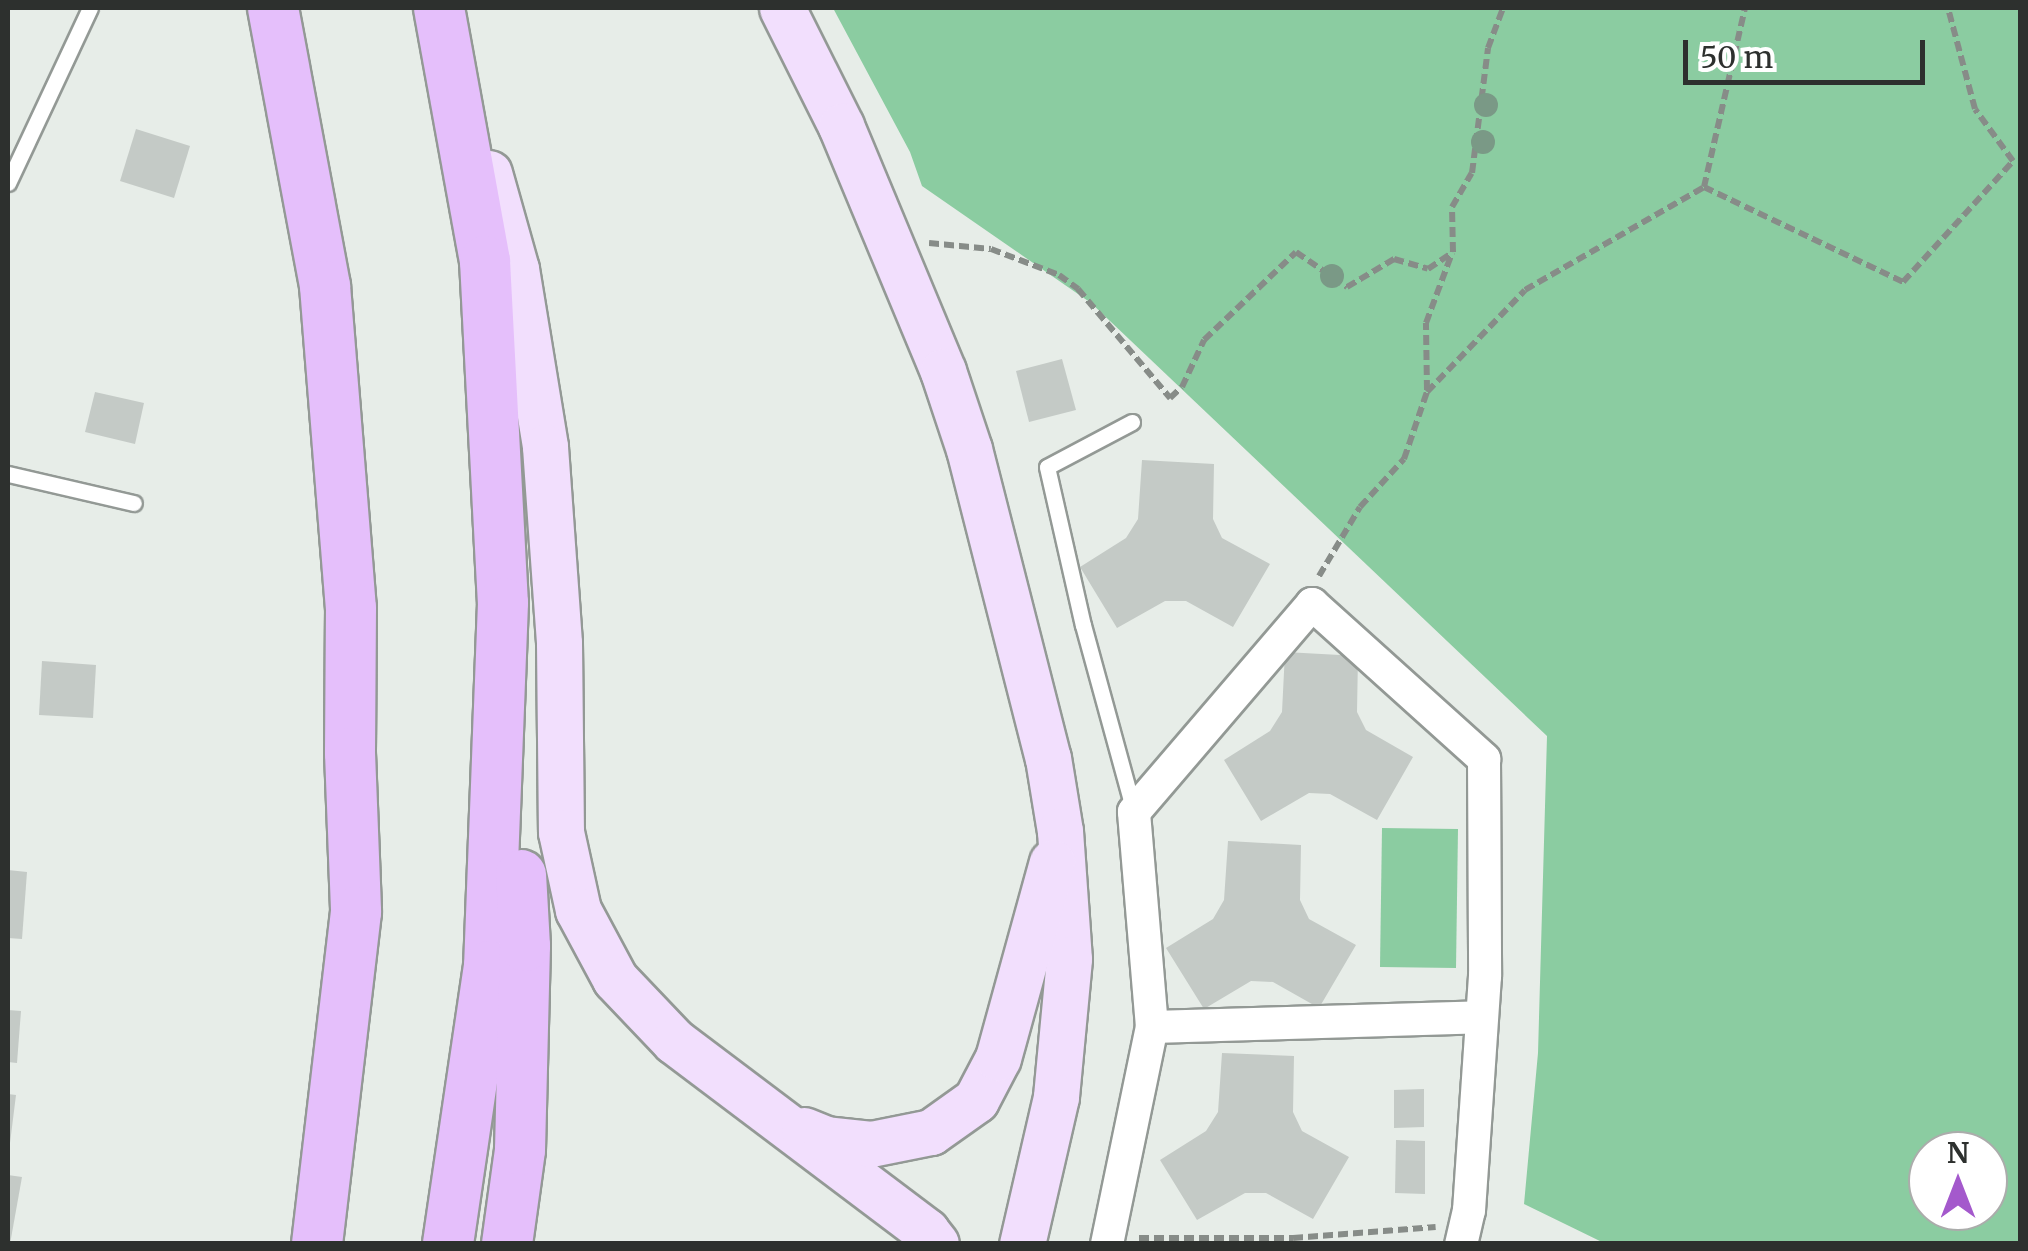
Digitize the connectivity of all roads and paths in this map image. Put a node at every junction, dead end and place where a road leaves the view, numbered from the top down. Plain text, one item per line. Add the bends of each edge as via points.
1 (90, 8) edge
2 (273, 8) edge
3 (442, 8) edge
4 (782, 8) edge
5 (1504, 8) edge
6 (1744, 8) edge
7 (1948, 8) edge
8 (2016, 159) edge
9 (8, 183) edge
10 (1704, 188) junction
11 (920, 243) dead end
12 (1452, 252) junction
13 (1427, 392) junction
14 (1132, 422) dead end
15 (8, 474) edge
16 (134, 502) dead end
17 (503, 603) junction
18 (1312, 604) junction
19 (1134, 812) junction
20 (1060, 831) junction
21 (1482, 1018) junction
22 (1152, 1027) junction
23 (774, 1118) junction
24 (1463, 1234) edge
25 (1208, 1240) edge
26 (1108, 1241) edge
27 (1293, 1241) edge
28 (317, 1244) edge
29 (448, 1244) edge
30 (507, 1244) edge
31 (936, 1244) edge
32 (1022, 1244) edge

1 - 9 lane
2 - 28 main road via 324,286 352,608 356,912
3 - 17 main road via 485,261
3 - 23 main road via 516,269 545,447 561,832 578,910 614,979 674,1041
4 - 20 main road via 943,371 1024,658
5 - 12 path via 1488,48 1472,173 1452,207
6 - 10 path
7 - 8 path via 1974,110
8 - 10 path via 1904,282
10 - 13 path via 1525,290
11 - 12 path via 991,248 1059,275 1170,398 1204,340 1296,252 1346,287 1394,259 1428,269
12 - 13 path via 1426,323
13 - 18 path via 1404,459 1320,568
14 - 19 lane via 1047,467
15 - 16 lane
17 - 29 main road via 489,966
17 - 30 main road via 525,946 520,1150
18 - 19 street
18 - 21 street via 1484,759
19 - 22 street
20 - 23 main road via 998,1058 976,1100 931,1132 871,1144 826,1139
20 - 32 main road via 1069,960 1064,1030 1056,1097
21 - 22 street
21 - 24 street
22 - 26 street
23 - 31 main road
24 - 27 path
25 - 26 path
25 - 27 path

